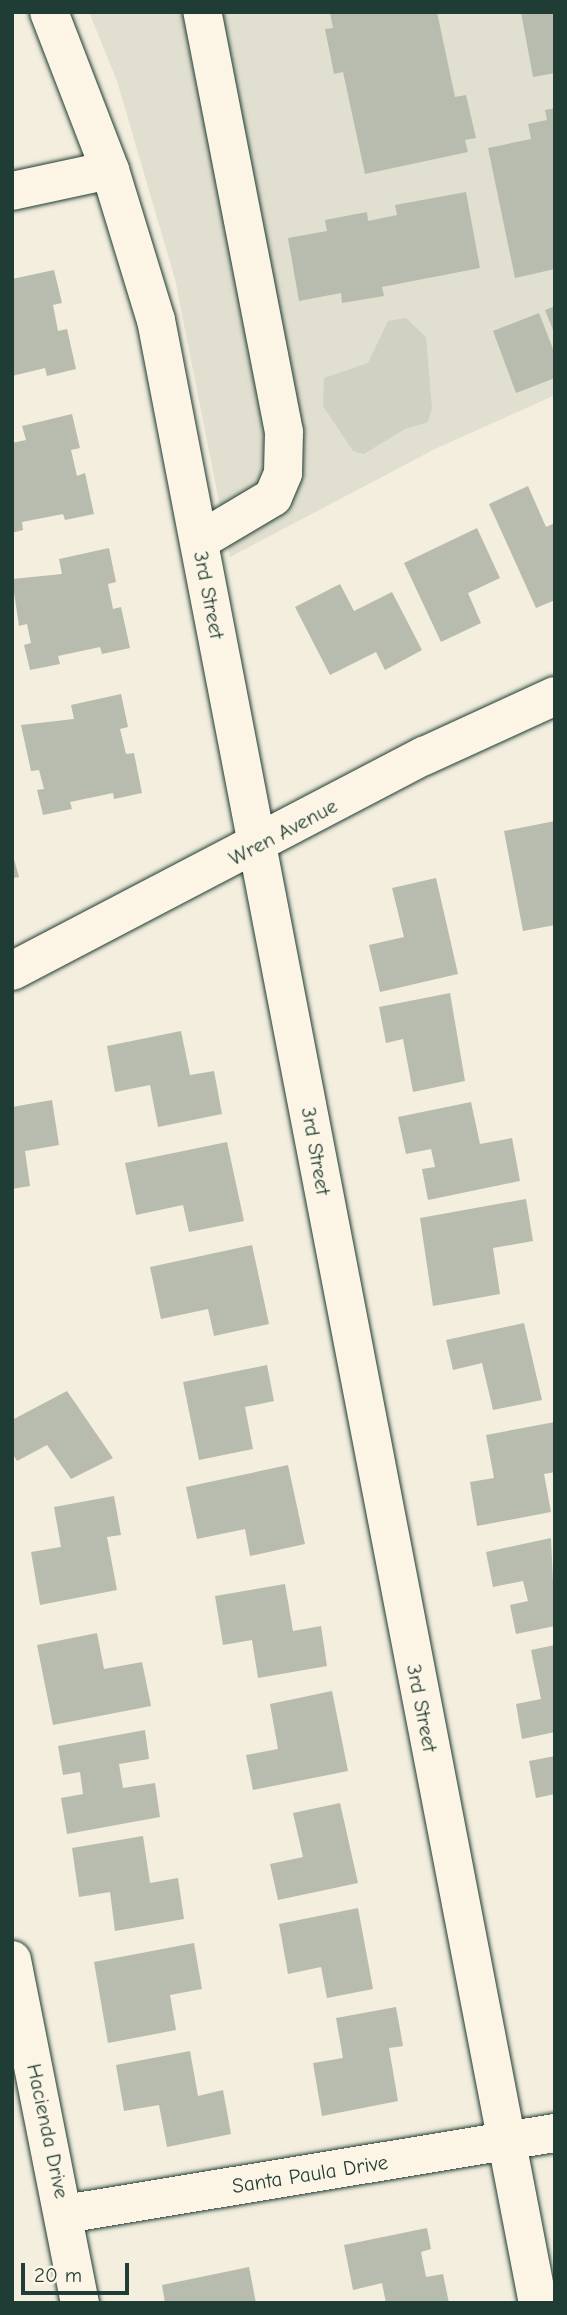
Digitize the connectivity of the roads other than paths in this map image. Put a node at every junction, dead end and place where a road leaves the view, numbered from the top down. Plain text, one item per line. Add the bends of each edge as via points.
1 (49, 12) edge
2 (202, 12) edge
3 (110, 170) junction
4 (12, 191) edge
5 (199, 541) junction
6 (555, 696) edge
7 (260, 844) junction
8 (12, 971) edge
9 (12, 1960) edge
10 (555, 2133) edge
11 (506, 2143) junction
12 (65, 2214) junction
13 (80, 2303) edge
14 (538, 2303) edge

1 - 3 street, 3rd Street
2 - 5 street via 284,432 284,473 273,497
3 - 4 street
3 - 5 street, 3rd Street via 156,320
5 - 7 street, 3rd Street
6 - 7 street, Wren Avenue via 424,756
7 - 8 street, Wren Avenue
7 - 11 street, 3rd Street
9 - 12 street, Hacienda Drive
10 - 11 street, Santa Paula Drive
11 - 12 street, Santa Paula Drive
11 - 14 street, 3rd Street
12 - 13 street, Hacienda Drive

